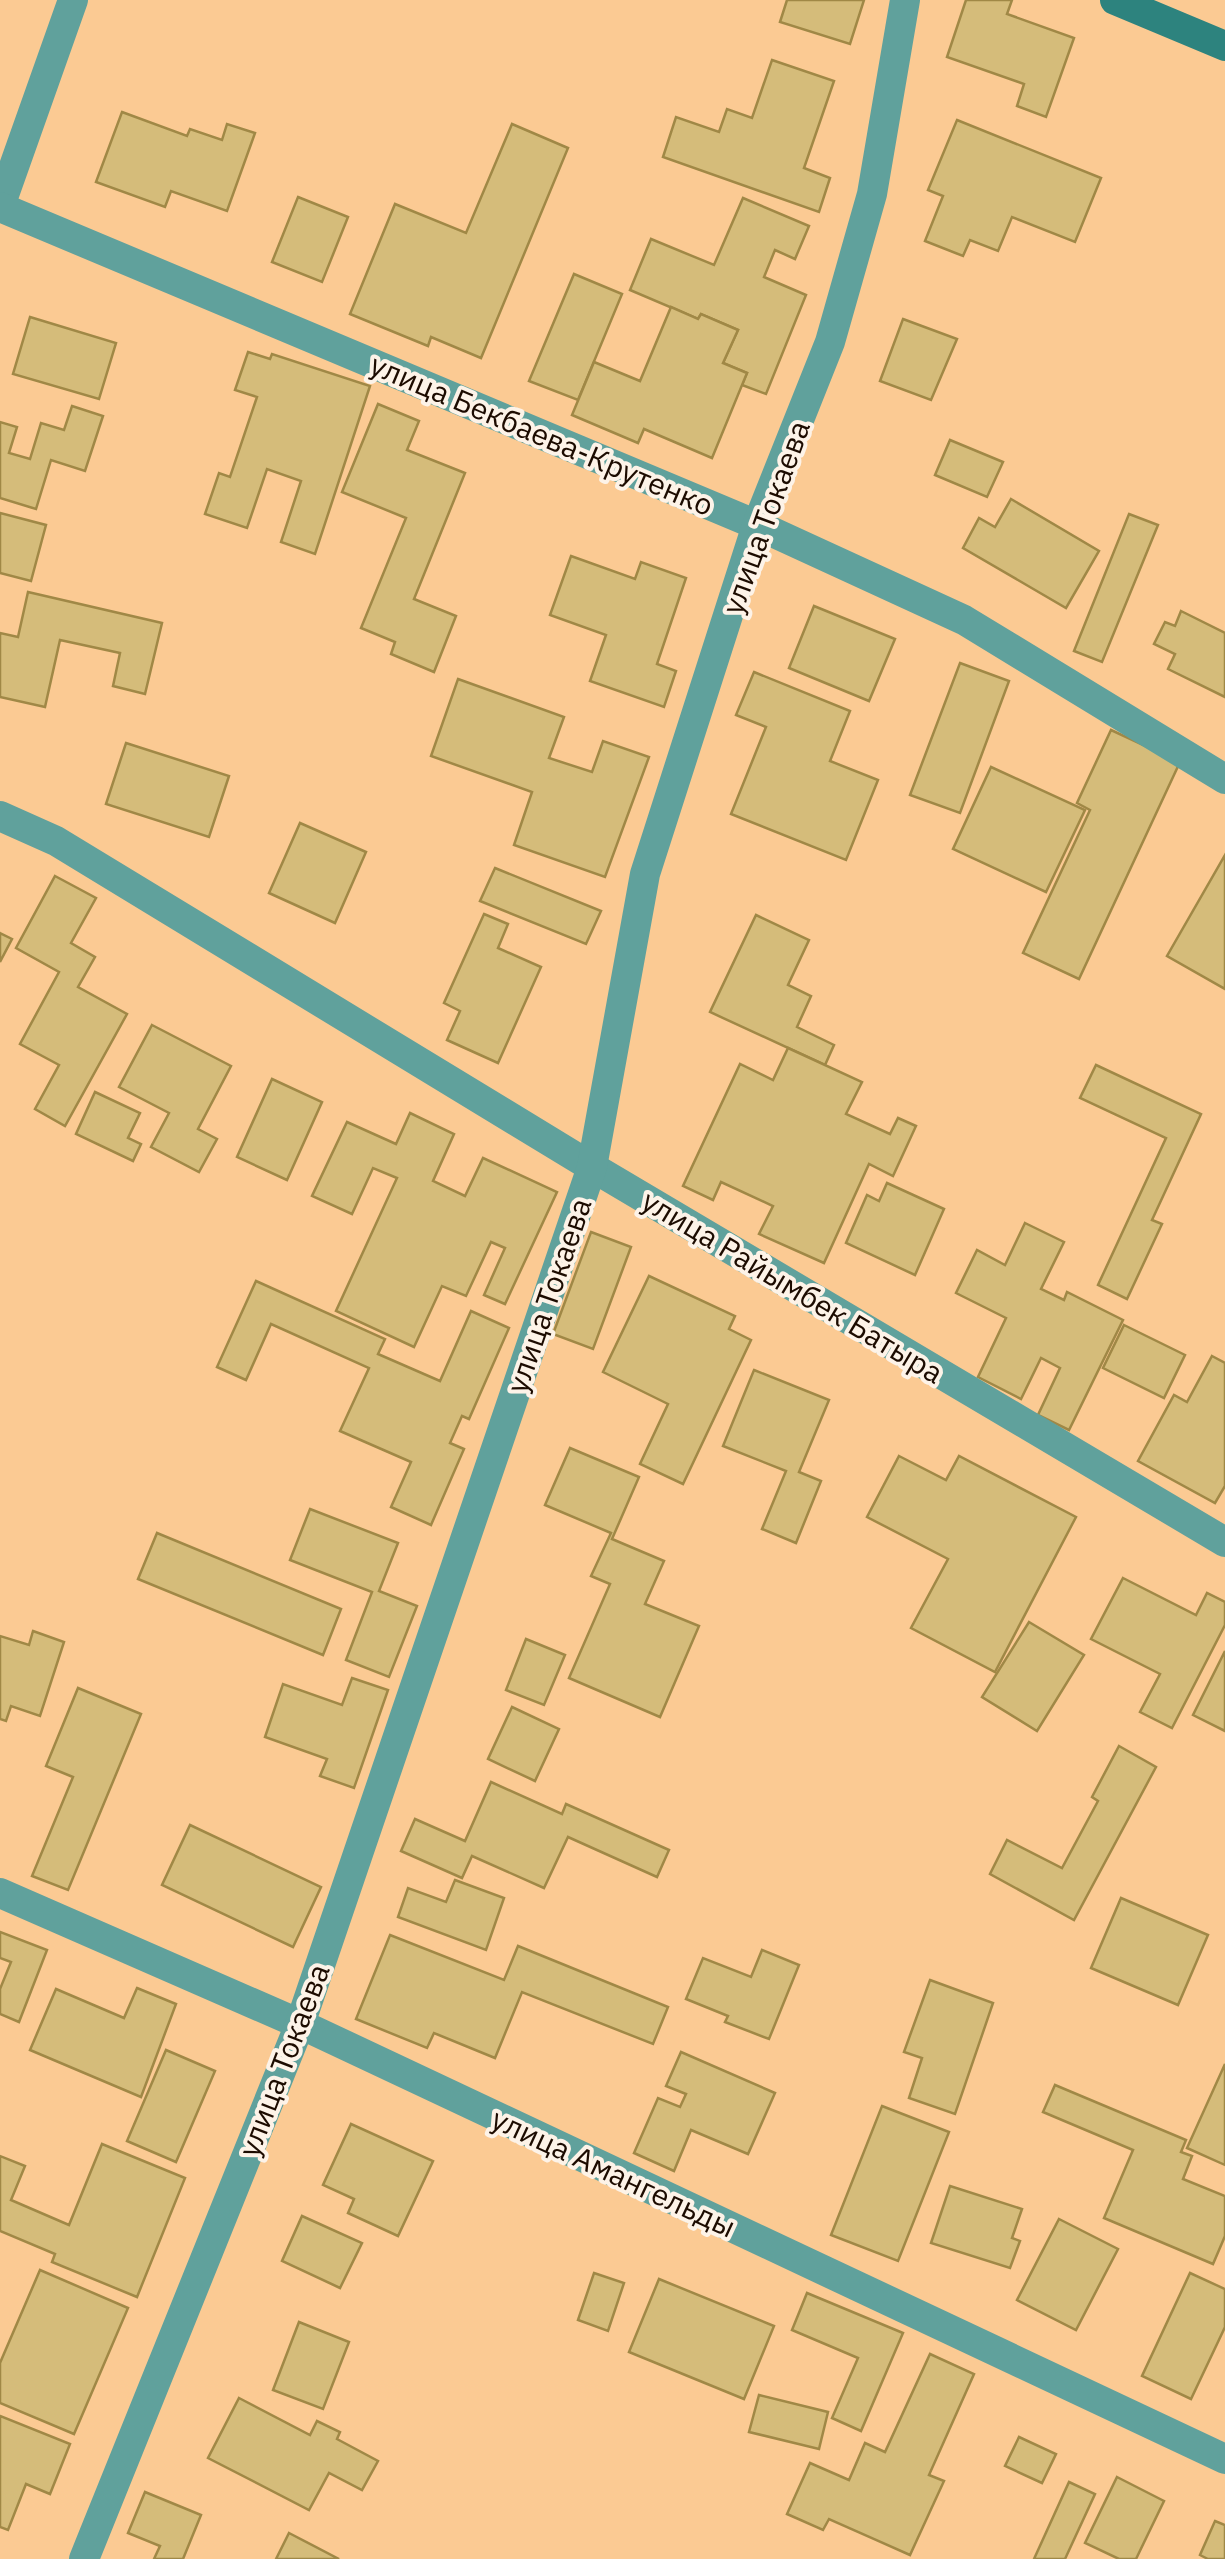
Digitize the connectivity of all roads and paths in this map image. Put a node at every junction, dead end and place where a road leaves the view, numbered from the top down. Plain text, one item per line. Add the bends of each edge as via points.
1 (72, 0) edge
2 (905, 0) edge
3 (1115, 0) edge
4 (1225, 46) edge
5 (0, 206) edge
6 (758, 525) junction
7 (1225, 779) edge
8 (0, 816) edge
9 (592, 1167) junction
10 (1225, 1542) edge
11 (0, 1893) edge
12 (300, 2024) junction
13 (1225, 2458) edge
14 (84, 2559) edge

1 - 5 street
2 - 6 street, улица Токаева via 872,194 830,342
3 - 4 street
5 - 6 street, улица Бекбаева-Крутенко
6 - 7 street, улица Бекбаева-Крутенко via 964,620
6 - 9 street, улица Токаева via 645,874
8 - 9 street, улица Райымбек Батыра via 56,841
9 - 10 street, улица Райымбек Батыра
9 - 12 street, улица Токаева
11 - 12 street, улица Амангельды
12 - 13 street, улица Амангельды
12 - 14 street, улица Токаева

